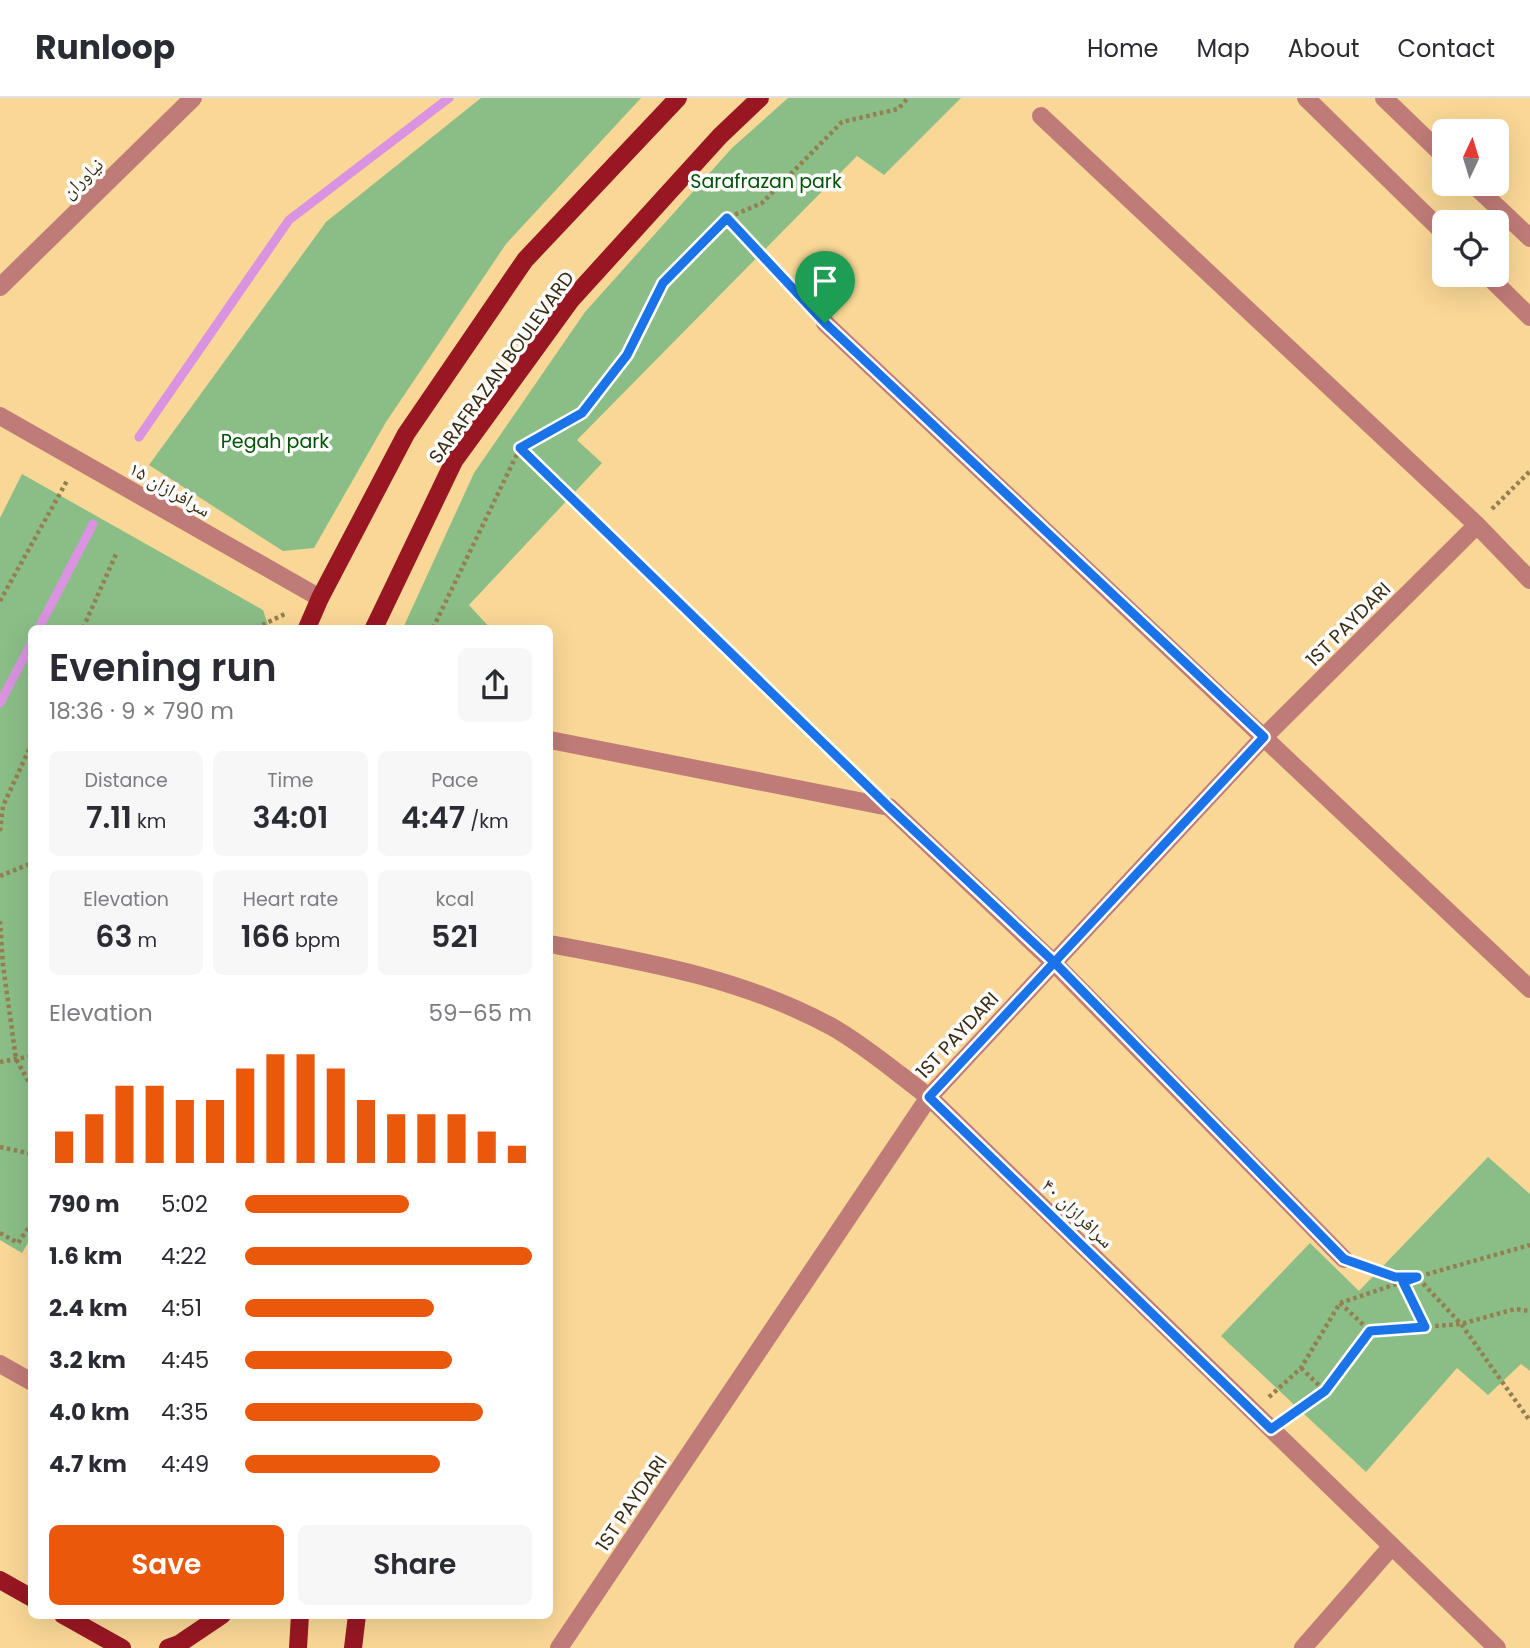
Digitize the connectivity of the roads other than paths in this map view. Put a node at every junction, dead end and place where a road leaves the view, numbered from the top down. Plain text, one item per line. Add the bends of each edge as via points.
1 (193, 98) edge
2 (678, 98) edge
3 (760, 98) edge
4 (1306, 98) edge
5 (1384, 98) edge
6 (1041, 116) dead end
7 (1432, 144) edge
8 (1486, 196) edge
9 (1432, 221) edge
10 (1530, 238) edge
11 (0, 287) edge
12 (1499, 287) edge
13 (1530, 317) edge
14 (825, 323) road end
15 (0, 416) edge
16 (1476, 525) junction
17 (1530, 580) edge
18 (320, 598) junction
19 (308, 625) edge
20 (375, 625) edge
21 (1264, 737) junction
22 (553, 741) edge
23 (553, 945) edge
24 (1054, 962) junction
25 (1530, 989) edge
26 (929, 1097) junction
27 (1344, 1259) road end
28 (0, 1364) edge
29 (28, 1380) edge
30 (1392, 1546) junction
31 (0, 1580) edge
32 (28, 1596) edge
33 (70, 1619) edge
34 (216, 1619) edge
35 (300, 1619) edge
36 (357, 1619) edge
37 (122, 1648) edge
38 (168, 1648) edge
39 (298, 1648) edge
40 (353, 1648) edge
41 (559, 1648) edge
42 (1303, 1648) edge
43 (1497, 1648) edge

1 - 11 street, نیاوران
2 - 18 main road, SARAFRAZAN BOULEVARD via 525,260 406,434
3 - 20 main road, SARAFRAZAN BOULEVARD via 570,300 454,461
4 - 9 street
5 - 7 street
6 - 16 street
8 - 10 street
12 - 13 street
14 - 21 street
15 - 18 street, سرافرازان ۱۵
16 - 17 street
16 - 21 street, 1ST PAYDARI
18 - 19 main road, SARAFRAZAN BOULEVARD
21 - 24 street, 1ST PAYDARI
21 - 25 street
22 - 24 street via 889,807
23 - 26 street, سرافرازان ۴۰ via 658,964 754,990 835,1029
24 - 26 street, 1ST PAYDARI
24 - 27 street
26 - 30 street, سرافرازان ۴۰
26 - 41 street, 1ST PAYDARI
28 - 29 street
30 - 42 street
30 - 43 street, سرافرازان ۴۰
31 - 32 main road
33 - 37 main road
34 - 38 main road
35 - 39 main road
36 - 40 main road

